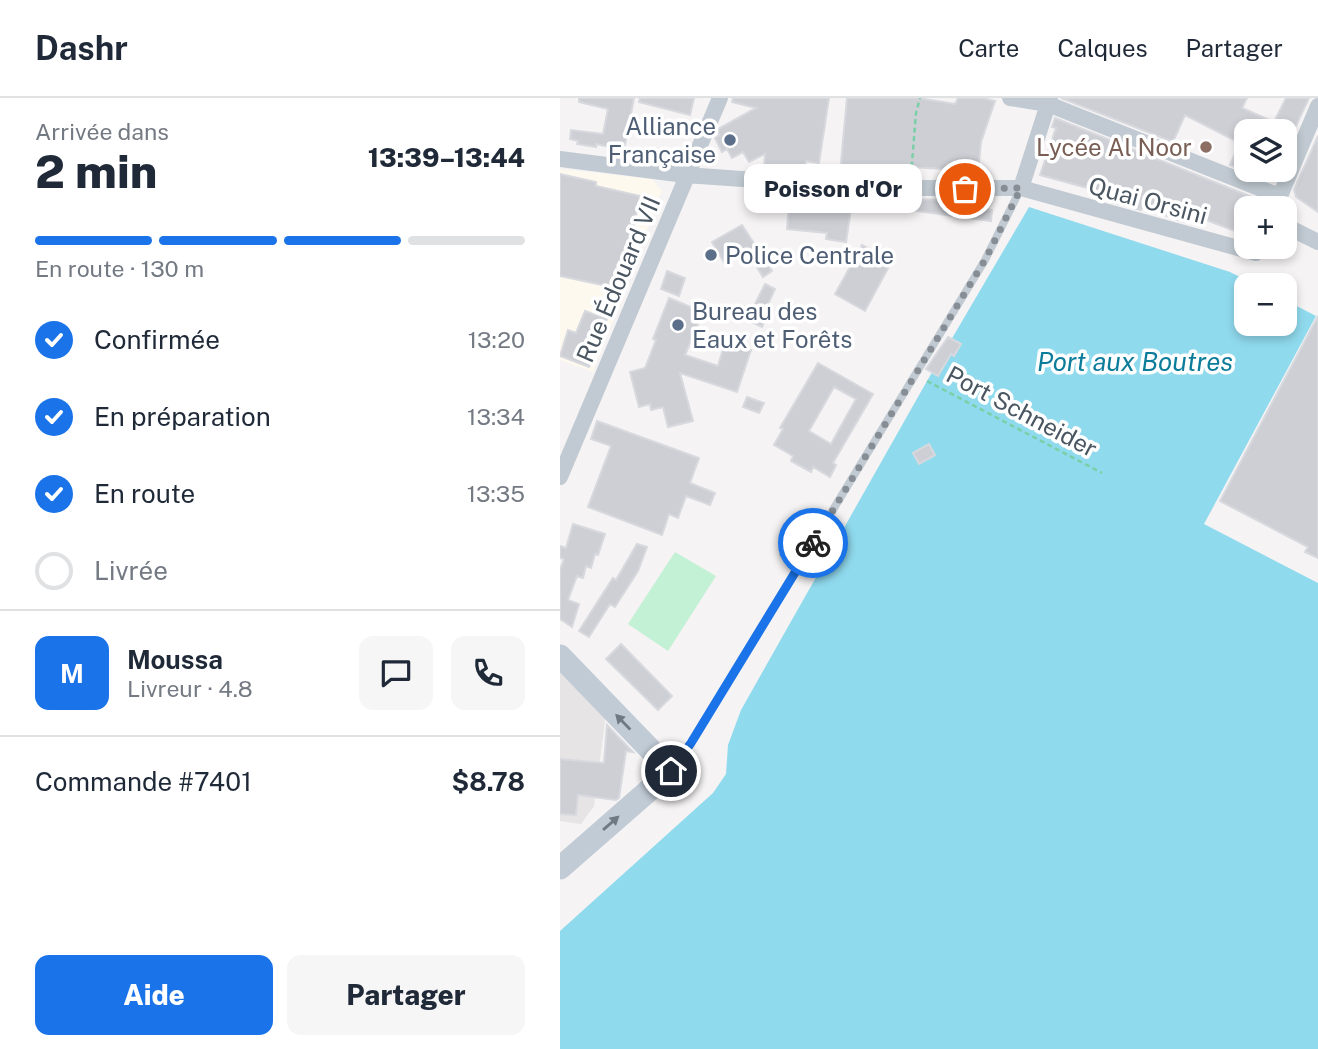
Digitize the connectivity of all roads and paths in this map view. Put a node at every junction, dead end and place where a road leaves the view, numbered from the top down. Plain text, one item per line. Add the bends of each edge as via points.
1 (720, 98) edge
2 (920, 98) edge
3 (1010, 98) edge
4 (1049, 101) edge
5 (1318, 106) edge
6 (560, 159) edge
7 (685, 176) junction
8 (1021, 188) junction
9 (910, 189) junction
10 (1263, 196) edge
11 (1280, 196) edge
12 (1297, 232) edge
13 (1318, 242) edge
14 (1234, 247) edge
15 (927, 381) dead end
16 (1102, 473) dead end
17 (560, 477) edge
18 (560, 656) edge
19 (671, 771) junction
20 (560, 868) edge

1 - 7 street, Rue Édouard VII
2 - 9 path
3 - 4 street
4 - 8 street
4 - 10 street
5 - 11 street
6 - 7 street
7 - 9 street
7 - 17 street, Rue Édouard VII
8 - 9 street
8 - 14 street, Quai Orsini
8 - 19 lane via 985,260
12 - 13 street
15 - 16 path, Port Schneider
19 -> 18 street
20 -> 19 street

